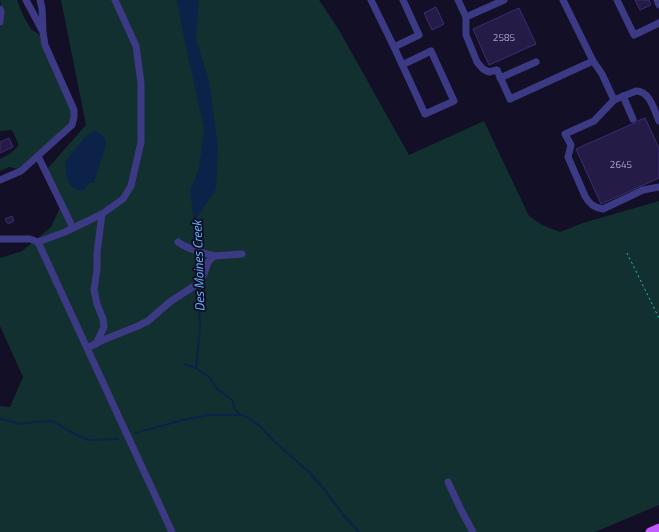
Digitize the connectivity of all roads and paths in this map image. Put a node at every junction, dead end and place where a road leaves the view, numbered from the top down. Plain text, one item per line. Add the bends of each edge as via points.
1 (26, 0) edge
2 (40, 0) edge
3 (115, 0) edge
4 (371, 0) edge
5 (403, 0) edge
6 (458, 0) edge
7 (504, 0) edge
8 (563, 0) edge
9 (617, 0) edge
10 (657, 0) edge
11 (659, 4) edge
12 (0, 9) edge
13 (466, 17) junction
14 (0, 22) edge
15 (659, 23) edge
16 (43, 32) junction
17 (394, 47) junction
18 (593, 61) junction
19 (536, 62) dead end
20 (402, 65) junction
21 (500, 78) junction
22 (623, 96) junction
23 (614, 100) junction
24 (634, 119) dead end
25 (659, 121) edge
26 (38, 156) junction
27 (0, 180) edge
28 (659, 187) edge
29 (102, 214) junction
30 (74, 228) junction
31 (0, 239) edge
32 (38, 242) junction
33 (178, 242) dead end
34 (627, 253) dead end
35 (242, 254) dead end
36 (214, 256) junction
37 (659, 318) edge
38 (96, 344) junction
39 (87, 348) junction
40 (448, 482) dead end
41 (659, 528) edge
42 (172, 532) edge
43 (473, 532) edge
44 (650, 532) edge

1 - 16 lane
2 - 16 lane
3 - 29 lane via 136,46 141,83 141,142 131,186 123,199
4 - 17 lane
5 - 17 lane via 419,35
6 - 13 lane
7 - 13 lane
8 - 18 lane
9 - 15 lane via 634,35
10 - 11 lane
12 - 14 lane
13 - 21 lane via 466,35 477,62 489,72 497,70
16 - 26 lane via 45,45 74,110 74,117 72,126
17 - 20 lane
18 - 21 lane via 510,99
18 - 23 lane
19 - 21 lane
20 - 20 lane via 425,114 454,101 431,52
22 - 23 lane
22 - 24 lane
22 - 25 lane via 636,91 643,92
23 - 28 lane via 594,121 565,134 571,145 568,157 588,202 602,209 643,190
26 - 27 lane via 21,171
26 - 30 lane
29 - 30 lane
29 - 38 lane via 94,290 104,327
30 - 32 lane
31 - 32 lane via 30,239
32 - 39 lane
33 - 36 lane via 191,250
34 - 37 path
35 - 36 lane
36 - 38 lane via 208,262 199,283 171,301 148,321
38 - 39 lane
39 - 42 lane
40 - 43 lane
41 - 44 main road

